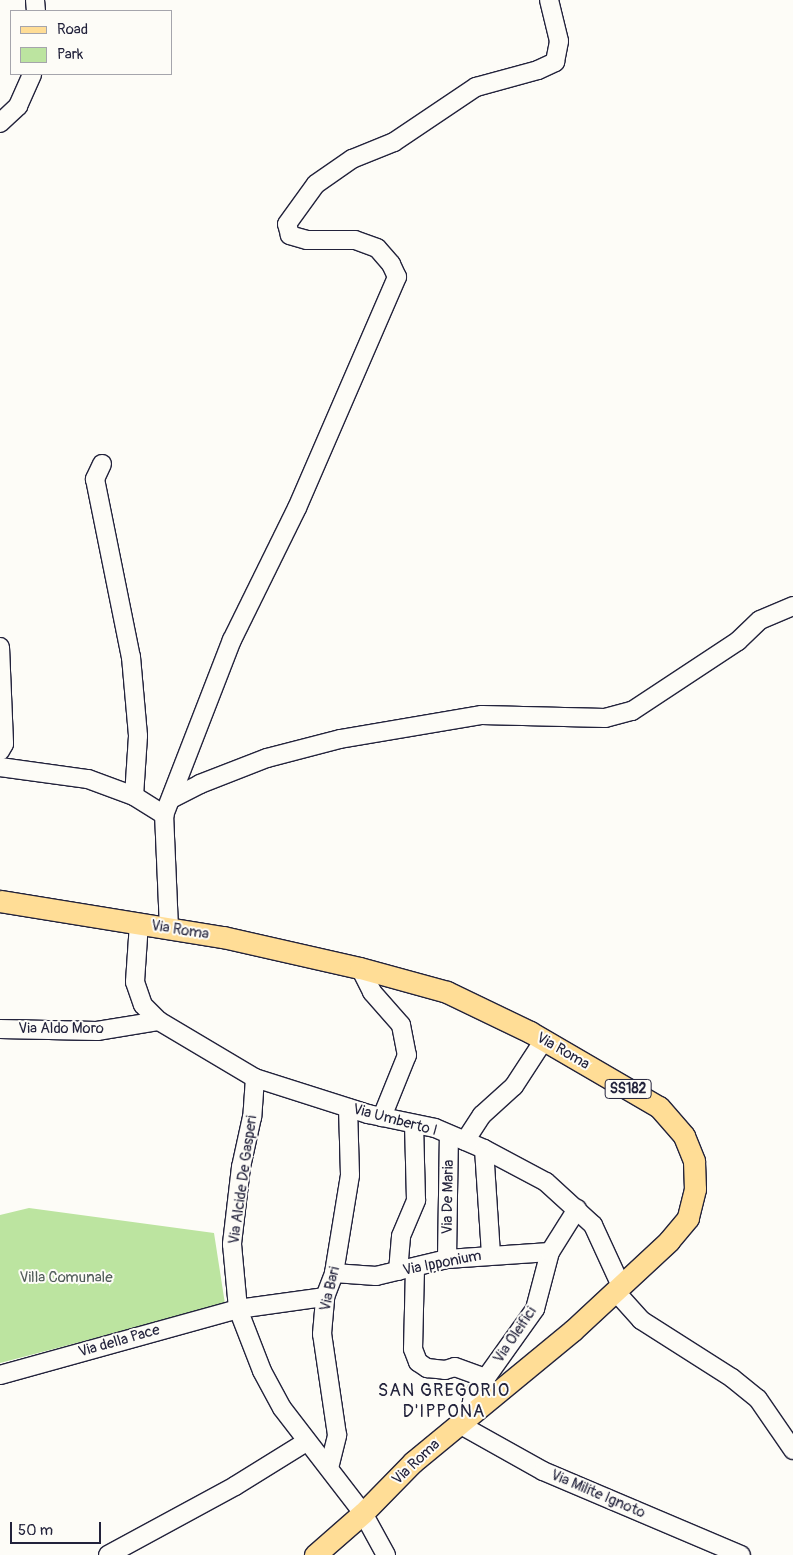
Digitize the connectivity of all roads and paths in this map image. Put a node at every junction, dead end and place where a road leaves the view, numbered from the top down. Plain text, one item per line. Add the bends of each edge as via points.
1 (549, 0) edge
2 (32, 75) edge
3 (0, 123) edge
4 (102, 464) dead end
5 (793, 606) edge
6 (0, 647) edge
7 (0, 751) edge
8 (0, 767) edge
9 (134, 796) junction
10 (167, 807) junction
11 (0, 901) edge
12 (139, 923) junction
13 (169, 928) junction
14 (360, 968) junction
15 (159, 1021) junction
16 (0, 1029) edge
17 (544, 1040) junction
18 (255, 1078) junction
19 (348, 1108) junction
20 (382, 1117) junction
21 (414, 1124) junction
22 (457, 1138) junction
23 (484, 1149) junction
24 (577, 1210) junction
25 (550, 1252) junction
26 (491, 1254) junction
27 (447, 1259) junction
28 (407, 1270) junction
29 (334, 1273) junction
30 (618, 1289) junction
31 (325, 1297) junction
32 (238, 1309) junction
33 (0, 1375) edge
34 (486, 1378) junction
35 (465, 1419) junction
36 (306, 1442) junction
37 (793, 1450) edge
38 (329, 1468) junction
39 (363, 1513) junction
40 (702, 1547) edge
41 (108, 1555) edge
42 (315, 1555) edge
43 (386, 1555) edge
44 (741, 1555) edge

1 - 10 street via 559,41 555,62 476,87 394,142 352,159 316,184 287,224 290,235 307,240 355,240 377,248 397,277 297,508 232,640
2 - 3 street via 18,106
4 - 9 street via 95,479 131,657 138,736
5 - 10 street via 760,620 738,641 632,712 605,718 482,715 340,739 267,758 200,784
6 - 7 street via 4,744
8 - 9 street via 88,779
9 - 10 street
10 - 13 street
11 - 12 main road, Via Roma / SS182
12 - 13 main road, Via Roma / SS182
12 - 15 street via 135,982 143,1005
13 - 14 main road, Via Roma / SS182
14 - 17 main road, Via Roma / SS182 via 447,992
14 - 20 street via 372,992 401,1025 408,1055
15 - 16 street, Via Aldo Moro via 97,1031
15 - 18 street
17 - 22 street via 514,1086
17 - 30 main road, Via Roma / SS182 via 659,1107 684,1136 694,1161 695,1189 688,1218 669,1241
18 - 19 street, Via Umberto I
18 - 32 street, Via Alcide De Gasperi via 232,1244
19 - 20 street, Via Umberto I
19 - 29 street, Via Bari via 350,1175
20 - 21 street, Via Umberto I
21 - 22 street, Via Umberto I
21 - 28 street via 416,1200 401,1236
22 - 23 street, Via Umberto I
22 - 27 street, Via De Maria
23 - 24 street, Via Umberto I via 546,1182
23 - 26 street
24 - 25 street, Via Oleifici
24 - 30 street, Via Umberto I via 593,1226
25 - 26 street, Via Ipponium
25 - 34 street, Via Oleifici via 534,1309
26 - 27 street, Via Ipponium
27 - 28 street, Via Ipponium
28 - 29 street, Via Ipponium via 376,1276
28 - 34 street via 413,1349 418,1362 428,1368 445,1370 454,1367
29 - 31 street, Via Bari
30 - 35 main road, Via Roma / SS182
30 - 37 street, Via Umberto I via 641,1320 732,1378 758,1399
31 - 32 street, Via della Pace
31 - 38 street, Via Bari via 322,1334 337,1435
32 - 33 street, Via della Pace
32 - 36 street, Via Alcide De Gasperi via 262,1371
34 - 35 street, Via Oleifici via 473,1396
35 - 39 main road, Via Roma / SS182 via 413,1462
35 - 40 street, Via Milite Ignoto via 544,1471
36 - 38 street, Via Alcide De Gasperi
36 - 41 street via 235,1486
38 - 39 street, Via Alcide De Gasperi
39 - 42 main road, Via Roma / SS182
39 - 43 street, Via Alcide De Gasperi
40 - 44 street, Via Milite Ignoto

